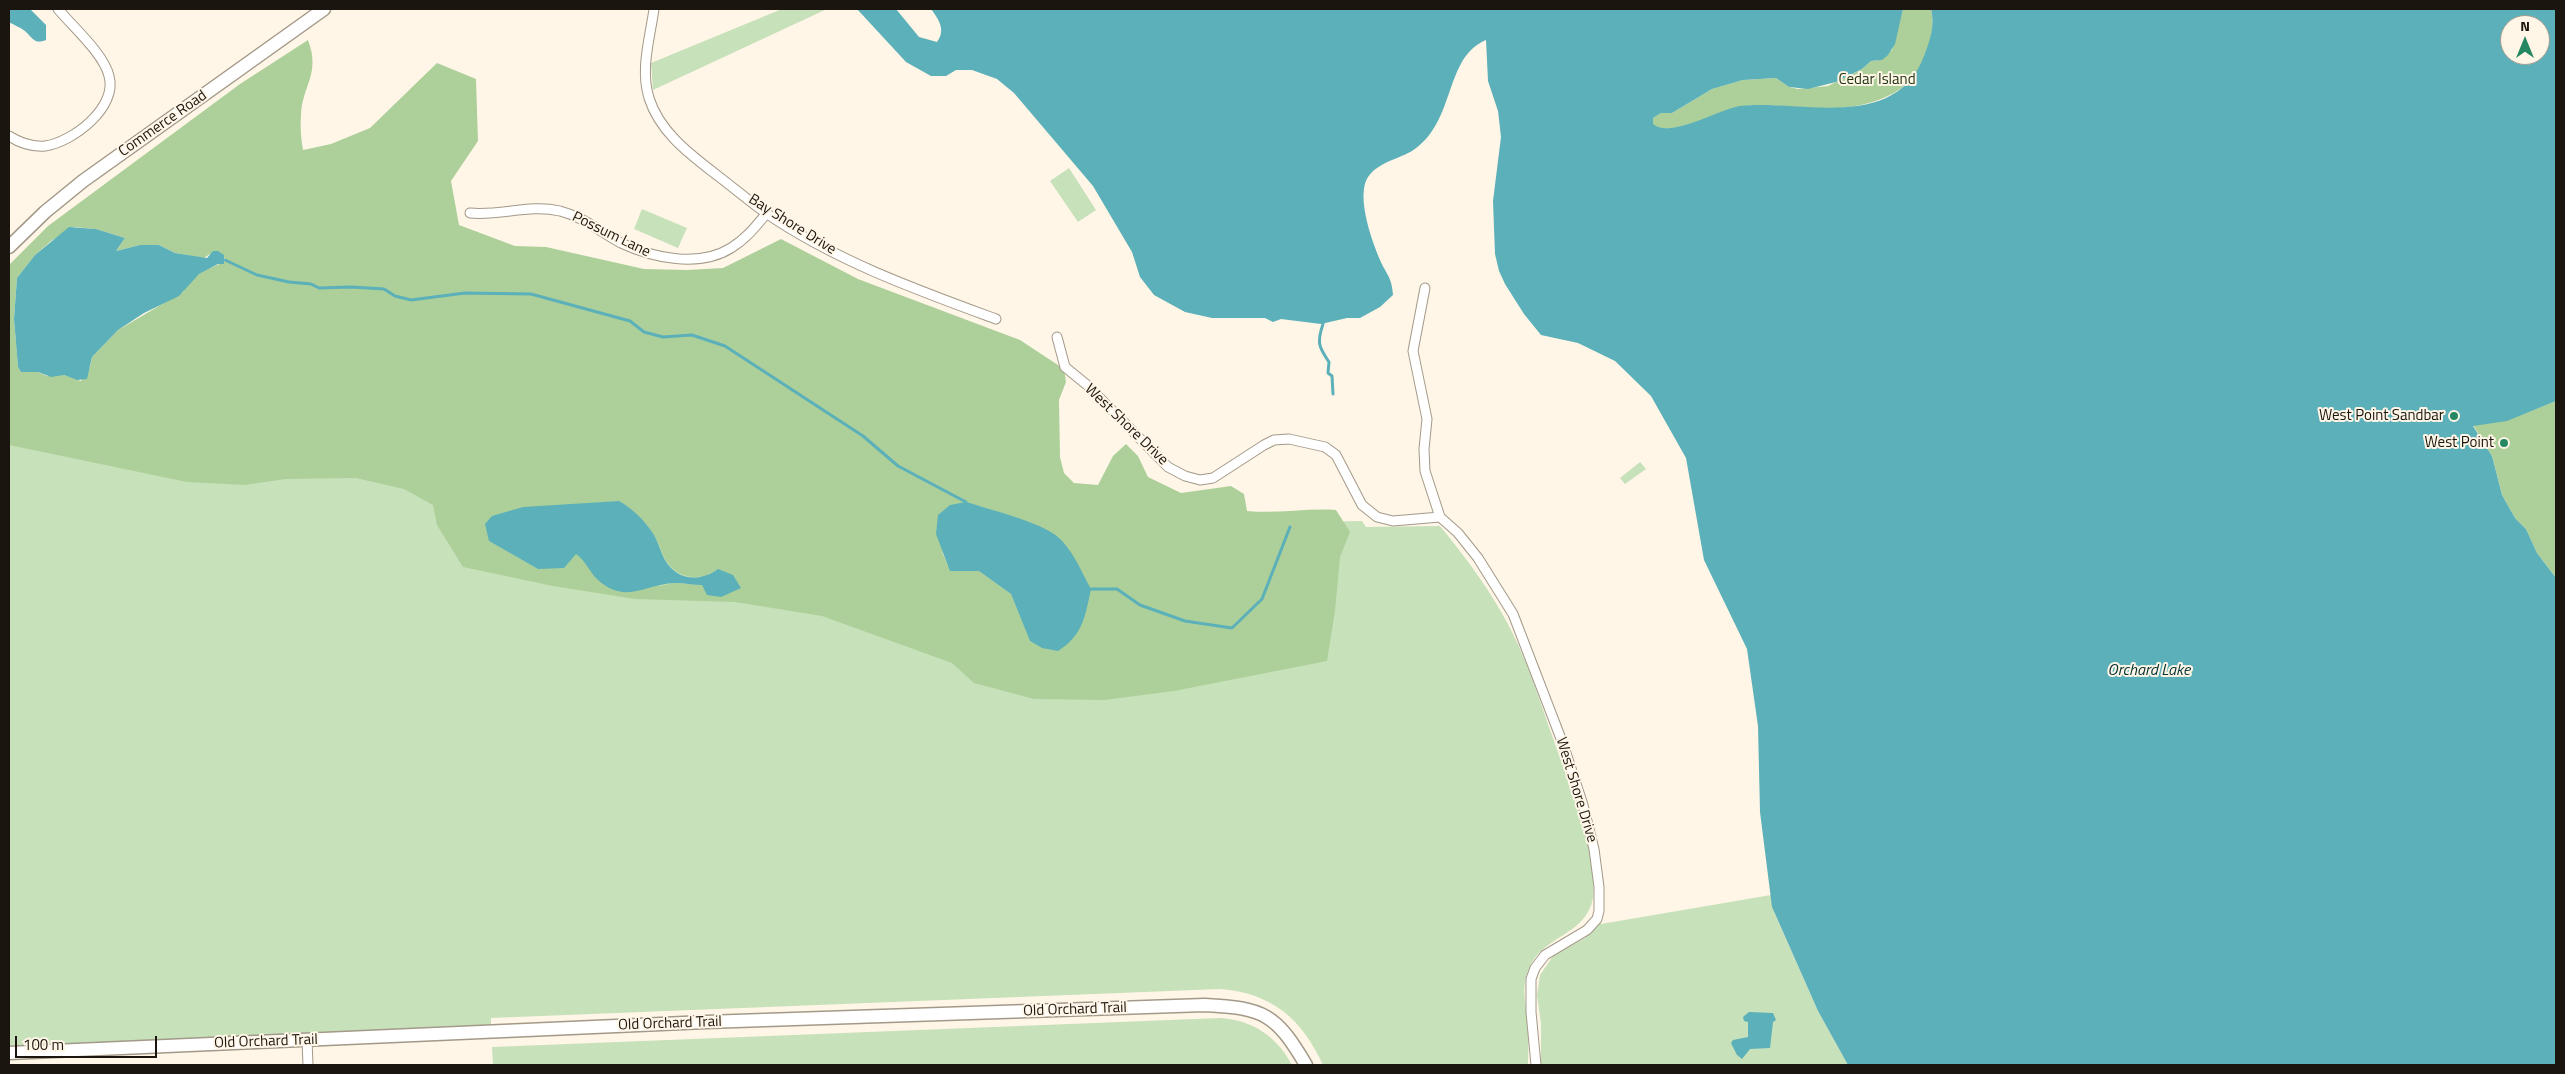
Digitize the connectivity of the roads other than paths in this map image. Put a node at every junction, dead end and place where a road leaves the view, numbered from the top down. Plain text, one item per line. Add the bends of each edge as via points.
1 (58, 9) edge
2 (324, 9) edge
3 (654, 9) edge
4 (9, 136) edge
5 (470, 213) dead end
6 (766, 214) junction
7 (9, 247) edge
8 (1425, 288) dead end
9 (996, 318) dead end
10 (1056, 337) dead end
11 (1440, 517) junction
12 (307, 1040) junction
13 (9, 1052) edge
14 (308, 1065) edge
15 (1306, 1065) edge
16 (1536, 1065) edge

1 - 4 street via 107,68 111,84 105,106 63,140 47,146 35,146
2 - 7 street, Commerce Road via 83,181
3 - 6 street, Bay Shore Drive via 645,73 654,112 679,144
5 - 6 street, Possum Lane via 547,208 578,216 650,256 691,259 730,249 747,237
6 - 9 street, Bay Shore Drive via 908,287
8 - 11 street, West Shore Drive via 1413,351 1427,419 1425,471
10 - 11 street, West Shore Drive via 1065,367 1168,467 1185,476 1200,480 1213,478 1264,445 1288,439 1325,446 1336,456 1362,506 1378,517 1393,521
11 - 16 street, West Shore Drive via 1478,558 1513,614 1563,744 1584,805 1594,849 1599,887 1597,919 1587,930 1545,955 1531,979
12 - 13 street, Old Orchard Trail
12 - 14 street
12 - 15 street, Old Orchard Trail via 1205,1005 1252,1009 1270,1019 1289,1037

